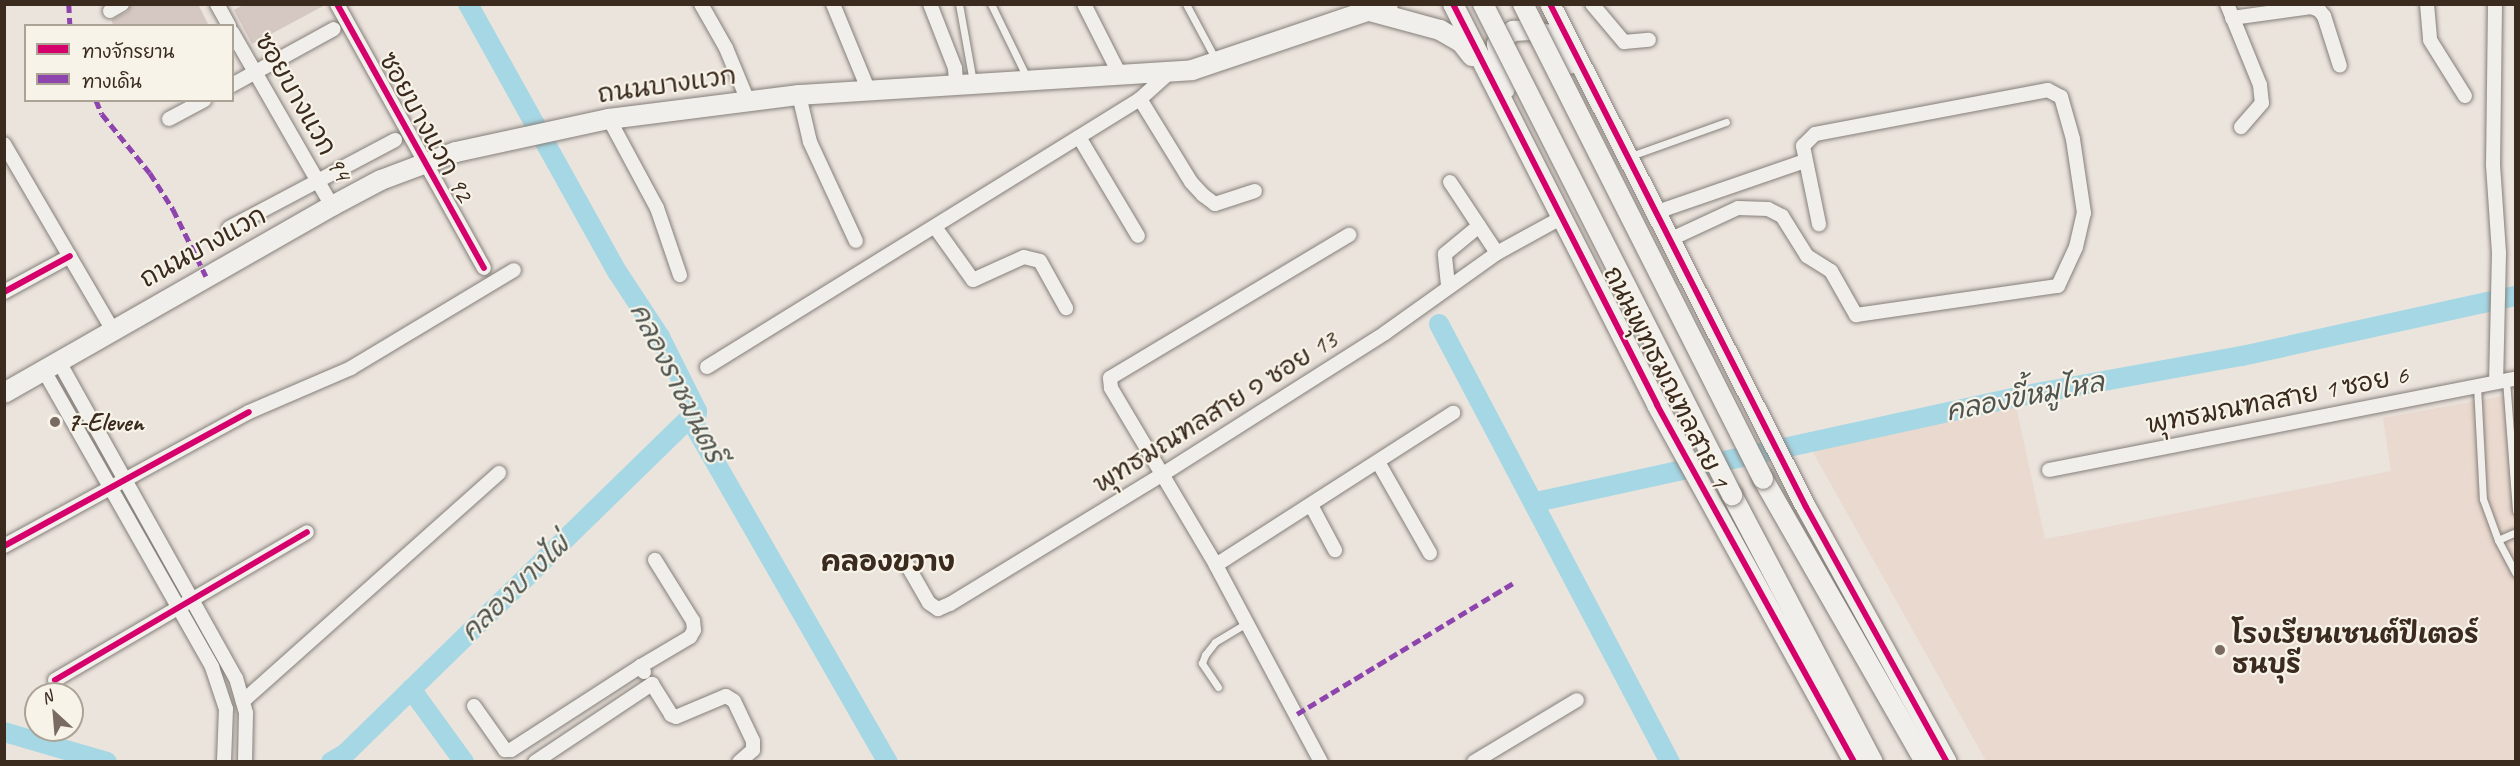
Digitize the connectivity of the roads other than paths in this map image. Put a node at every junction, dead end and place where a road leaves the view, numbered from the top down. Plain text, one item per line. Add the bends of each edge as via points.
1 (217, 4) edge
2 (701, 4) edge
3 (833, 4) edge
4 (930, 4) edge
5 (959, 4) edge
6 (991, 4) edge
7 (1084, 4) edge
8 (1186, 4) edge
9 (1454, 4) edge
10 (1483, 4) edge
11 (1523, 4) edge
12 (1550, 4) edge
13 (1592, 4) edge
14 (2227, 4) edge
15 (2427, 4) edge
16 (2495, 4) edge
17 (339, 5) edge
18 (1377, 7) edge
19 (2232, 18) junction
20 (228, 24) edge
21 (334, 29) dead end
22 (234, 35) edge
23 (1649, 40) dead end
24 (1217, 62) junction
25 (2340, 66) dead end
26 (256, 73) junction
27 (1169, 73) junction
28 (1488, 76) junction
29 (1121, 77) junction
30 (1029, 82) junction
31 (234, 84) edge
32 (965, 84) junction
33 (868, 89) junction
34 (799, 95) junction
35 (2465, 96) dead end
36 (1140, 99) junction
37 (748, 101) junction
38 (200, 102) edge
39 (1599, 102) junction
40 (170, 119) dead end
41 (609, 119) junction
42 (1726, 122) dead end
43 (2241, 127) dead end
44 (1517, 132) junction
45 (1079, 137) junction
46 (395, 140) dead end
47 (4, 144) edge
48 (1626, 158) junction
49 (1804, 161) junction
50 (423, 163) junction
51 (11, 168) edge
52 (316, 180) junction
53 (1450, 182) dead end
54 (1255, 191) dead end
55 (332, 206) junction
56 (1654, 213) junction
57 (1561, 218) junction
58 (1820, 224) dead end
59 (1479, 226) junction
60 (934, 227) junction
61 (229, 228) dead end
62 (1138, 236) dead end
63 (1349, 236) dead end
64 (1669, 240) junction
65 (856, 241) dead end
66 (1497, 253) junction
67 (70, 256) junction
68 (484, 268) dead end
69 (514, 270) dead end
70 (680, 275) dead end
71 (1448, 285) junction
72 (4, 292) edge
73 (1066, 308) dead end
74 (112, 329) junction
75 (51, 365) junction
76 (707, 366) dead end
77 (2506, 380) edge
78 (2477, 385) junction
79 (4, 393) edge
80 (1453, 414) dead end
81 (1378, 462) junction
82 (2049, 470) dead end
83 (499, 473) dead end
84 (1163, 474) junction
85 (127, 481) junction
86 (113, 489) junction
87 (1312, 507) junction
88 (2516, 511) edge
89 (307, 532) dead end
90 (2516, 532) edge
91 (2498, 540) junction
92 (4, 546) edge
93 (1335, 550) dead end
94 (1431, 553) dead end
95 (655, 560) dead end
96 (906, 563) dead end
97 (1216, 565) junction
98 (2516, 574) edge
99 (194, 599) junction
100 (179, 608) junction
101 (1247, 622) junction
102 (640, 666) junction
103 (55, 680) dead end
104 (652, 684) junction
105 (1218, 687) dead end
106 (1577, 700) dead end
107 (243, 701) junction
108 (474, 706) dead end
109 (224, 762) edge
110 (245, 762) edge
111 (535, 762) edge
112 (739, 762) edge
113 (1321, 762) edge
114 (1474, 762) edge
115 (1854, 762) edge
116 (1874, 762) edge
117 (1925, 762) edge
118 (1947, 762) edge

1 - 20 street, ซอยบางแวก 94
2 - 37 street via 726,48
3 - 33 street
4 - 32 street
5 - 32 lane
6 - 30 lane
7 - 29 street
8 - 24 lane
9 - 28 main road, ถนนพุทธมณฑลสาย 1
10 - 116 main road, ถนนพุทธมณฑลสาย 1, bridge via 1732,495
11 - 117 main road, ถนนพุทธมณฑลสาย 1, bridge via 1763,479
12 - 39 main road
13 - 23 street via 1624,42
14 - 19 street
15 - 35 street via 2430,40
16 - 77 street via 2497,346
17 - 50 street, ซอยบางแวก 92
18 - 24 main road, ถนนบางแวก
18 - 28 main road via 1461,42
19 - 25 street via 2311,7 2319,10
19 - 43 street via 2260,86 2262,104
21 - 26 street
22 - 26 street, ซอยบางแวก 94
24 - 27 main road, ถนนบางแวก
26 - 31 street
26 - 52 street, ซอยบางแวก 94
27 - 29 main road, ถนนบางแวก
27 - 36 street
28 - 44 main road, ถนนพุทธมณฑลสาย 1
29 - 30 main road, ถนนบางแวก
30 - 32 main road, ถนนบางแวก
32 - 33 main road, ถนนบางแวก
33 - 34 main road, ถนนบางแวก
34 - 37 main road, ถนนบางแวก
34 - 65 street via 810,142
36 - 45 street
36 - 54 street via 1203,195 1215,204
37 - 41 main road, ถนนบางแวก
38 - 40 street
39 - 44 main road via 1548,36 1532,30 1513,31 1497,44 1497,60
39 - 48 main road
41 - 50 main road, ถนนบางแวก via 483,144
41 - 70 street via 660,216
42 - 48 lane
44 - 57 main road, ถนนพุทธมณฑลสาย 1
45 - 60 street
45 - 62 street
46 - 52 street
47 - 51 street
48 - 56 main road
49 - 56 street
49 - 58 street
49 - 64 street via 1803,146 1815,134 2055,92 2061,97 2073,139 2084,213 2076,247 2058,286 1862,315 1851,311 1832,272 1807,256 1782,216 1768,209 1738,208
50 - 55 main road, ถนนบางแวก
50 - 68 street, ซอยบางแวก 92
51 - 67 street
52 - 55 street, ซอยบางแวก 94
52 - 61 street
53 - 59 street
55 - 74 main road, ถนนบางแวก
56 - 64 main road
57 - 66 street, พุทธมณฑลสาย ๑ ซอย 13
57 - 115 main road, ถนนพุทธมณฑลสาย 1 via 1719,521
59 - 66 street
59 - 71 street via 1445,254
60 - 73 street via 973,280 1024,257 1040,261
60 - 76 street
63 - 84 street via 1110,378 1111,388
64 - 118 main road via 1806,507
66 - 71 street, พุทธมณฑลสาย ๑ ซอย 13
67 - 72 street
67 - 74 street
69 - 85 street via 351,368 249,412
71 - 84 street, พุทธมณฑลสาย ๑ ซอย 13 via 1385,333
74 - 75 main road, ถนนบางแวก
75 - 79 main road, ถนนบางแวก
75 - 85 street
75 - 86 street
77 - 78 street, พุทธมณฑลสาย 1 ซอย 6
77 - 88 lane
78 - 82 street, พุทธมณฑลสาย 1 ซอย 6
78 - 91 lane via 2484,499
80 - 81 street
81 - 87 street
81 - 94 street
83 - 107 street
84 - 96 street, พุทธมณฑลสาย ๑ ซอย 13 via 938,609 929,603
84 - 97 street
85 - 86 street
85 - 99 street
86 - 92 street
86 - 100 street
87 - 93 street
87 - 97 street
89 - 99 street
90 - 91 lane
91 - 98 lane
95 - 102 street via 693,621 694,630 690,637
97 - 101 street
99 - 100 street
99 - 107 street via 224,653
100 - 103 street
100 - 109 street via 220,686 227,727
101 - 105 lane via 1215,642 1205,655 1202,663
101 - 113 street
102 - 104 street
102 - 108 street via 511,750 505,750
104 - 111 street
104 - 112 street via 671,716 726,696 734,701 753,741 753,750
106 - 114 street
107 - 110 street

